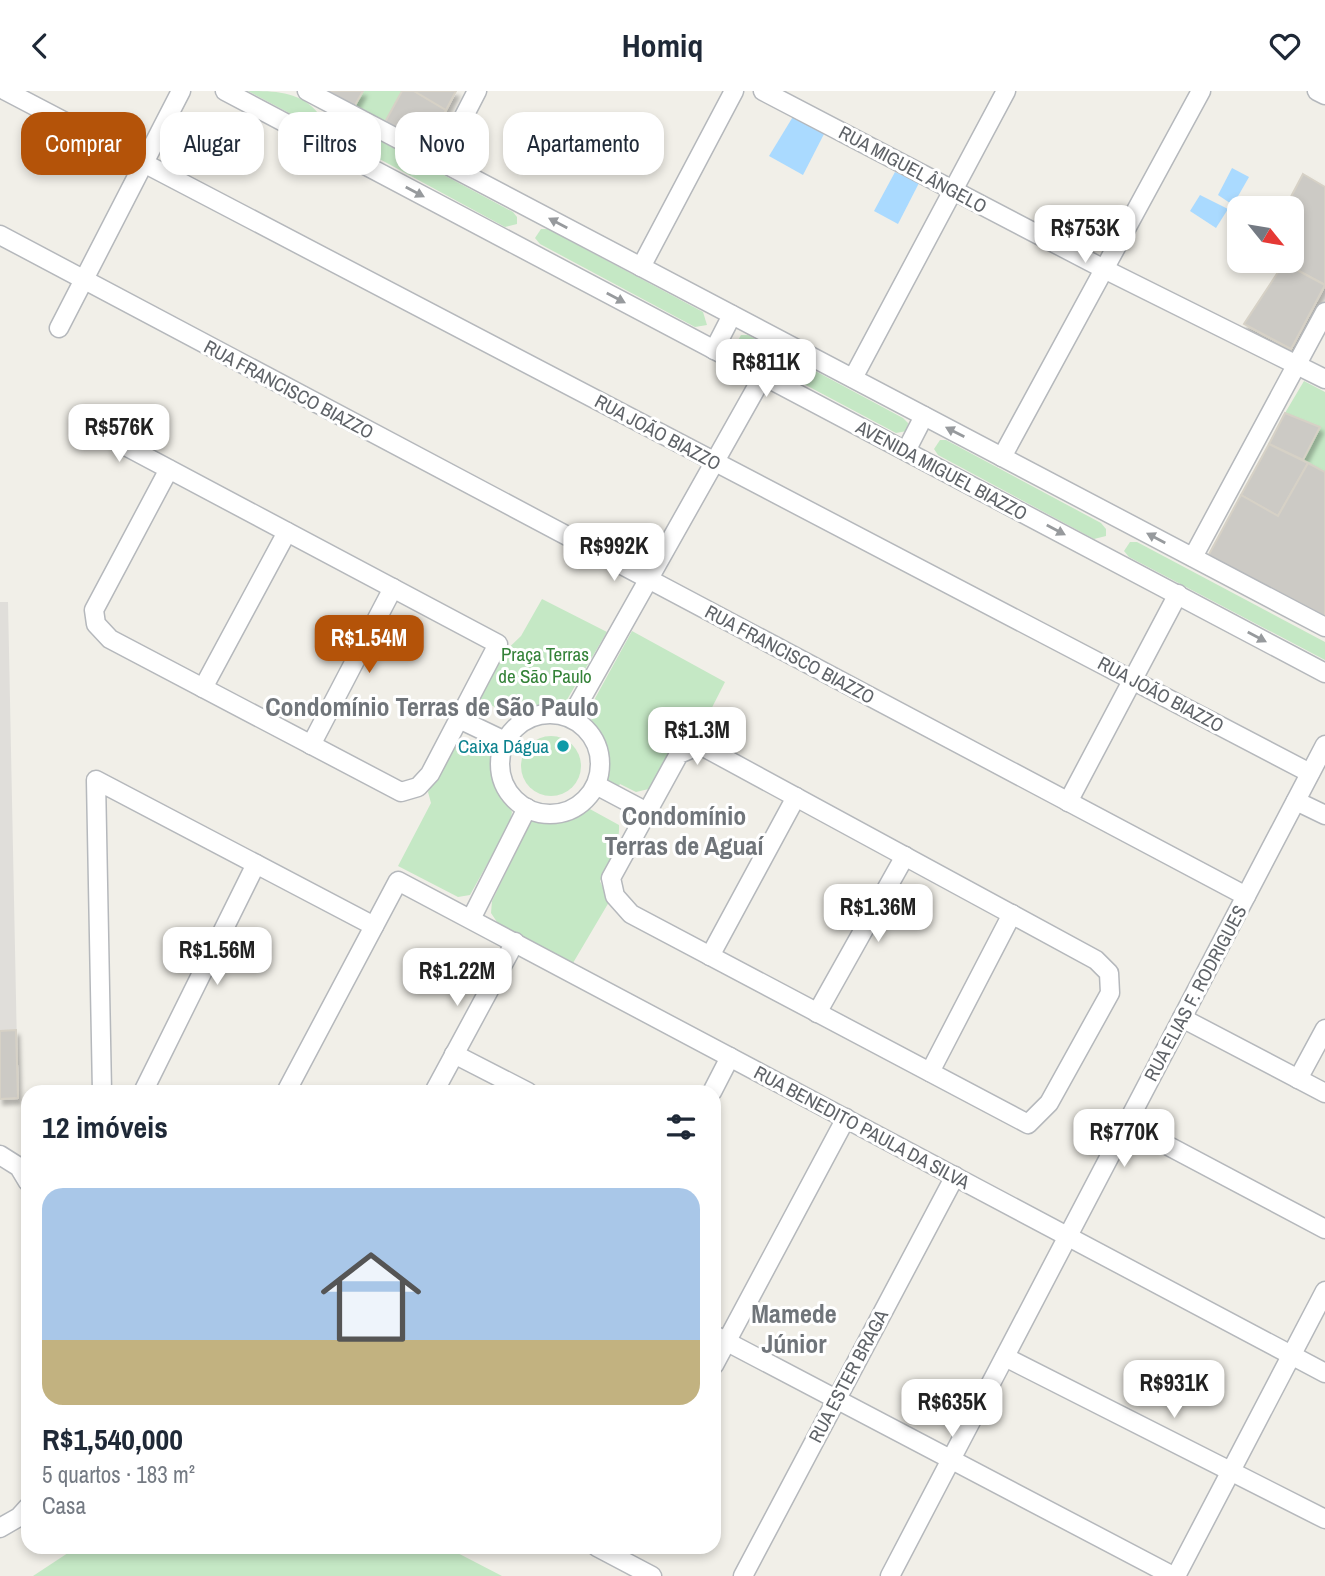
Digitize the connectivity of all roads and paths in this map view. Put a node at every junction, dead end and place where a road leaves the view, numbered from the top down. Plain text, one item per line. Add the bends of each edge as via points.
1 (6, 91) edge
2 (181, 91) edge
3 (225, 91) edge
4 (307, 91) edge
5 (477, 91) edge
6 (734, 91) edge
7 (763, 91) edge
8 (1006, 91) edge
9 (1201, 91) edge
10 (1317, 91) edge
11 (1325, 95) edge
12 (46, 112) edge
13 (346, 112) edge
14 (466, 112) edge
15 (278, 119) edge
16 (146, 159) edge
17 (146, 164) edge
18 (381, 174) edge
19 (138, 175) edge
20 (467, 175) edge
21 (953, 191) junction
22 (0, 235) edge
23 (641, 267) junction
24 (1104, 269) junction
25 (84, 280) junction
26 (1325, 312) edge
27 (732, 315) junction
28 (60, 328) dead end
29 (714, 350) junction
30 (1296, 364) junction
31 (763, 376) junction
32 (853, 378) junction
33 (1325, 379) edge
34 (924, 417) junction
35 (86, 425) dead end
36 (906, 451) junction
37 (1002, 457) junction
38 (715, 461) junction
39 (169, 469) junction
40 (286, 532) junction
41 (1193, 557) junction
42 (648, 579) junction
43 (393, 588) junction
44 (1178, 594) junction
45 (1325, 627) edge
46 (1325, 673) edge
47 (1133, 680) junction
48 (203, 688) junction
49 (571, 717) junction
50 (459, 719) junction
51 (505, 741) junction
52 (311, 745) junction
53 (1325, 745) edge
54 (1310, 773) junction
55 (596, 785) junction
56 (796, 797) junction
57 (1296, 801) junction
58 (1068, 802) junction
59 (527, 809) junction
60 (647, 812) junction
61 (1325, 815) edge
62 (905, 856) junction
63 (256, 864) junction
64 (1246, 896) junction
65 (1013, 914) junction
66 (471, 919) junction
67 (374, 926) junction
68 (514, 942) junction
69 (709, 956) junction
70 (817, 1013) junction
71 (1182, 1018) junction
72 (1325, 1029) edge
73 (454, 1054) junction
74 (730, 1057) junction
75 (930, 1072) junction
76 (1298, 1079) junction
77 (103, 1085) edge
78 (146, 1085) edge
79 (290, 1085) edge
80 (438, 1085) edge
81 (514, 1085) edge
82 (716, 1085) edge
83 (1325, 1093) edge
84 (846, 1118) junction
85 (1126, 1124) junction
86 (0, 1156) edge
87 (21, 1170) edge
88 (955, 1176) junction
89 (1325, 1229) edge
90 (1068, 1236) junction
91 (1325, 1291) edge
92 (721, 1336) edge
93 (721, 1339) edge
94 (1292, 1355) junction
95 (1005, 1357) junction
96 (1325, 1373) edge
97 (835, 1399) junction
98 (951, 1459) junction
99 (1231, 1471) junction
100 (21, 1514) edge
101 (1325, 1518) edge
102 (0, 1528) edge
103 (615, 1554) edge
104 (898, 1573) edge
105 (652, 1576) edge
106 (743, 1576) edge
107 (1174, 1576) edge

1 - 12 street, RUA JOÃO BIAZZO
2 - 16 street
3 - 15 street, AVENIDA MIGUEL BIAZZO
4 - 13 street, AVENIDA MIGUEL BIAZZO
5 - 14 street
6 - 23 street
7 - 21 street, RUA MIGUEL ÂNGELO
8 - 21 street
9 - 24 street
10 - 11 street
17 - 38 street, RUA JOÃO BIAZZO
18 -> 29 street, AVENIDA MIGUEL BIAZZO
19 - 25 street
23 -> 20 street, AVENIDA MIGUEL BIAZZO
21 - 24 street, RUA MIGUEL ÂNGELO
21 - 32 street
22 - 25 street, RUA FRANCISCO BIAZZO
23 - 27 street, AVENIDA MIGUEL BIAZZO
24 - 30 street, RUA MIGUEL ÂNGELO
24 - 37 street
25 - 28 street
25 - 42 street, RUA FRANCISCO BIAZZO
26 - 30 street
27 - 29 street
27 - 32 street, AVENIDA MIGUEL BIAZZO
29 - 31 street, AVENIDA MIGUEL BIAZZO
30 - 33 street, RUA MIGUEL ÂNGELO
30 - 41 street
31 - 36 street, AVENIDA MIGUEL BIAZZO
31 - 38 street
32 - 34 street, AVENIDA MIGUEL BIAZZO
34 - 36 street
37 -> 34 street, AVENIDA MIGUEL BIAZZO
35 - 39 street
36 -> 44 street, AVENIDA MIGUEL BIAZZO
41 -> 37 street, AVENIDA MIGUEL BIAZZO
38 - 42 street
38 - 47 street, RUA JOÃO BIAZZO
39 - 40 street
39 - 48 street via 94,610 96,624 110,639
40 - 43 street
40 - 48 street
41 - 45 street, AVENIDA MIGUEL BIAZZO
42 - 49 street
42 - 58 street, RUA FRANCISCO BIAZZO
43 - 50 street via 498,644
43 - 52 street
44 -> 46 street, AVENIDA MIGUEL BIAZZO
44 - 47 street
47 - 54 street, RUA JOÃO BIAZZO
47 - 58 street
48 - 52 street
49 - 51 street via 533,716
49 - 55 street via 587,729 598,746 601,766
50 - 51 street
50 - 52 street via 430,773 418,787 401,792
51 - 59 street via 502,779
53 - 54 street, RUA ELIAS F. RODRIGUES
54 - 57 street, RUA ELIAS F. RODRIGUES
55 - 59 street via 584,802 566,812 546,814
55 - 60 street
56 - 60 street via 700,745 679,754
56 - 62 street
56 - 69 street
57 - 61 street
57 - 64 street, RUA ELIAS F. RODRIGUES
58 - 64 street, RUA FRANCISCO BIAZZO
59 - 66 street
60 - 69 street via 611,877 615,896 631,914
62 - 65 street
62 - 70 street
63 - 67 street
63 - 77 street via 96,780
63 - 78 street
64 - 71 street, RUA ELIAS F. RODRIGUES
65 - 75 street
65 - 75 street via 1096,960 1109,973 1110,993 1049,1103 1028,1124
66 - 67 street, RUA BENEDITO PAULA DA SILVA via 398,881
66 - 68 street, RUA BENEDITO PAULA DA SILVA
67 - 79 street
68 - 73 street
68 - 74 street, RUA BENEDITO PAULA DA SILVA
69 - 70 street
70 - 75 street
71 - 76 street
71 - 85 street, RUA ELIAS F. RODRIGUES
72 - 76 street
73 - 80 street
73 - 81 street
74 - 82 street
74 - 84 street, RUA BENEDITO PAULA DA SILVA
76 - 83 street
84 - 88 street, RUA BENEDITO PAULA DA SILVA
84 - 92 street
85 - 89 street
85 - 90 street, RUA ELIAS F. RODRIGUES
86 - 87 street
88 - 90 street, RUA BENEDITO PAULA DA SILVA
88 - 97 street, RUA ESTER BRAGA
90 - 94 street, RUA BENEDITO PAULA DA SILVA
90 - 95 street, RUA ELIAS F. RODRIGUES
91 - 94 street
93 - 97 street
94 - 96 street, RUA BENEDITO PAULA DA SILVA
94 - 99 street
95 - 98 street, RUA ELIAS F. RODRIGUES
95 - 99 street
97 - 98 street
97 - 106 street, RUA ESTER BRAGA
98 - 104 street, RUA ELIAS F. RODRIGUES
98 - 107 street
99 - 101 street
99 - 107 street
100 - 102 street
103 - 105 street

